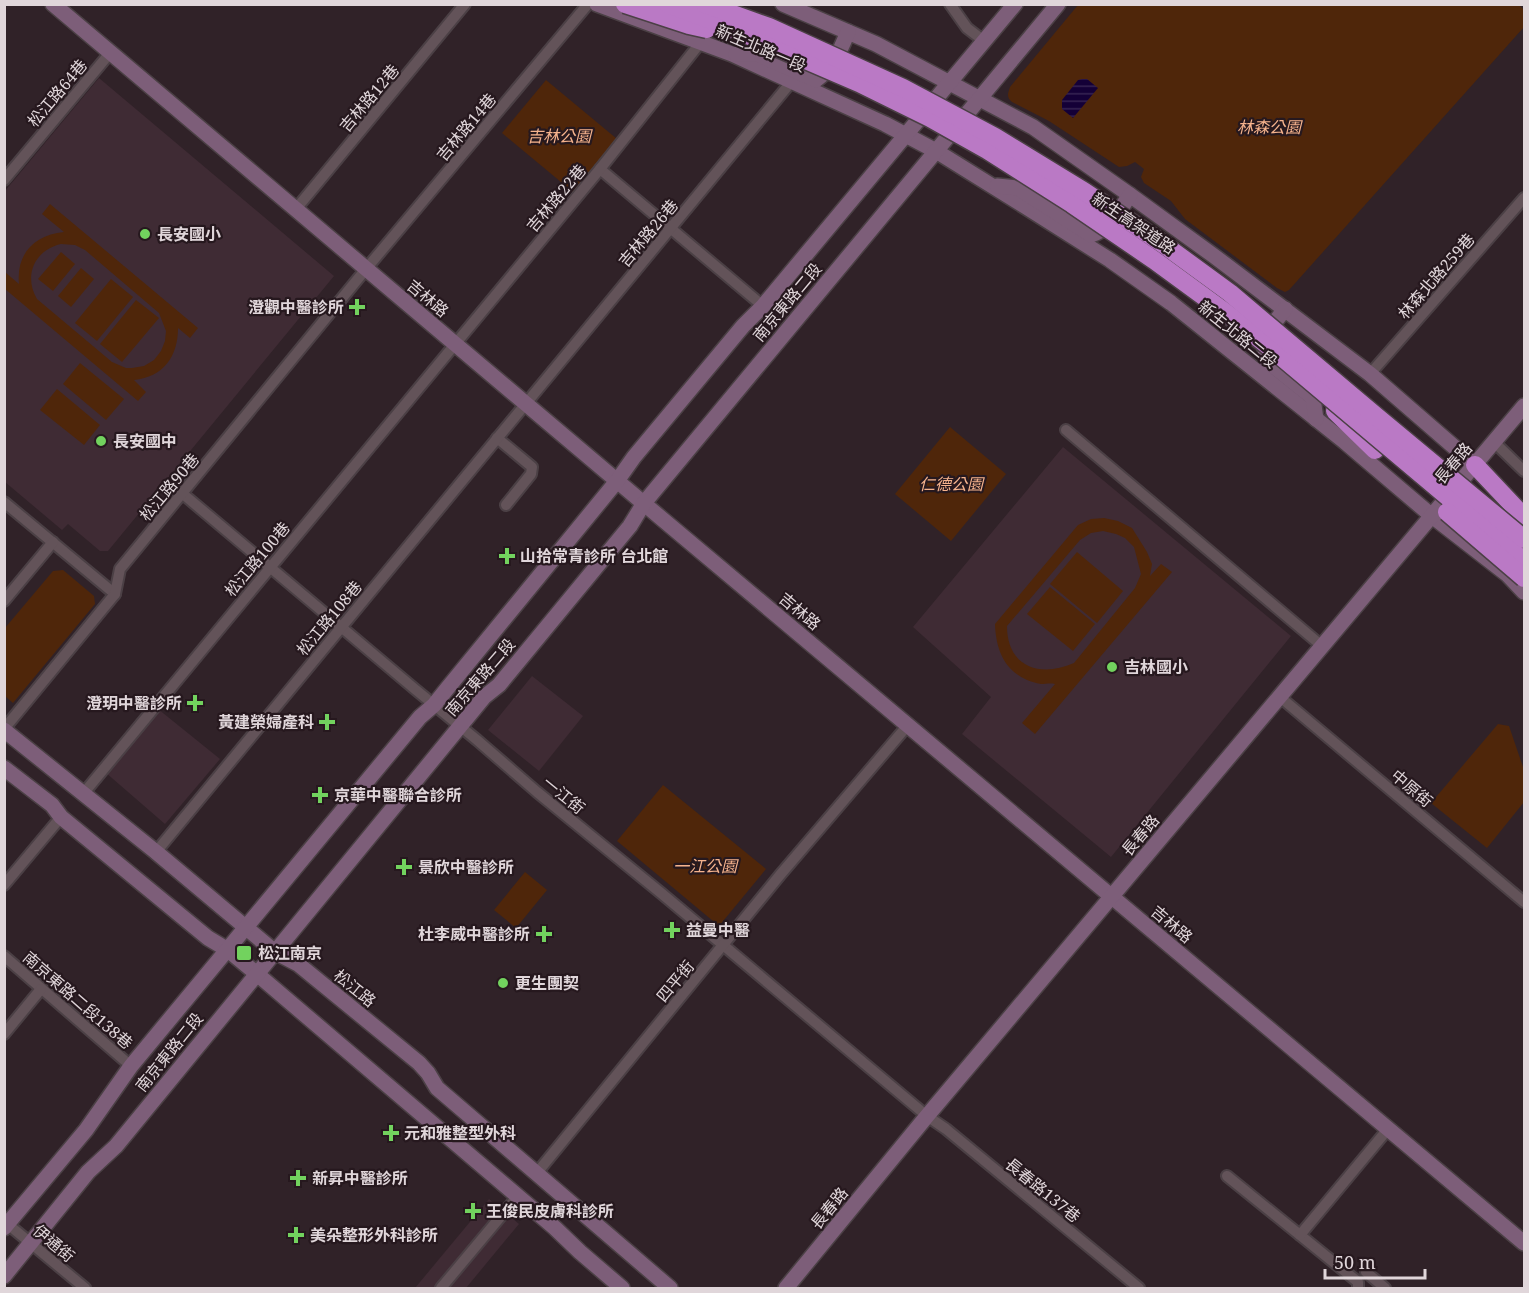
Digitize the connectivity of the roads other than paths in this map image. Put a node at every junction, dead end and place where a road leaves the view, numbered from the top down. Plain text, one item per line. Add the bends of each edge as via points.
1 (53, 4) edge
2 (465, 4) edge
3 (588, 4) edge
4 (597, 4) edge
5 (626, 4) edge
6 (668, 4) edge
7 (705, 4) edge
8 (721, 4) edge
9 (783, 4) edge
10 (950, 4) edge
11 (1015, 4) edge
12 (1058, 4) edge
13 (761, 24) junction
14 (672, 32) junction
15 (848, 32) junction
16 (984, 41) junction
17 (701, 42) junction
18 (764, 42) junction
19 (111, 53) junction
20 (732, 54) junction
21 (792, 81) junction
22 (949, 84) junction
23 (978, 99) junction
24 (906, 135) junction
25 (936, 151) junction
26 (600, 169) junction
27 (4, 180) edge
28 (991, 186) junction
29 (1131, 195) junction
30 (1524, 198) edge
31 (296, 209) junction
32 (671, 229) junction
33 (366, 269) junction
34 (763, 306) junction
35 (1284, 309) junction
36 (454, 343) junction
37 (1276, 352) junction
38 (1370, 374) junction
39 (526, 404) junction
40 (1524, 406) edge
41 (1316, 419) junction
42 (1066, 430) dead end
43 (497, 438) junction
44 (1494, 442) junction
45 (1475, 465) junction
46 (1524, 471) edge
47 (617, 481) junction
48 (183, 494) junction
49 (4, 502) edge
50 (644, 503) junction
51 (506, 505) dead end
52 (1524, 506) edge
53 (1432, 516) junction
54 (1524, 517) edge
55 (1524, 539) edge
56 (53, 542) junction
57 (1524, 561) edge
58 (270, 567) junction
59 (1524, 578) edge
60 (1524, 592) edge
61 (115, 594) junction
62 (4, 602) edge
63 (341, 627) junction
64 (1322, 646) junction
65 (1280, 697) junction
66 (434, 705) junction
67 (908, 725) junction
68 (460, 726) junction
69 (4, 730) edge
70 (4, 768) edge
71 (83, 794) junction
72 (61, 817) junction
73 (156, 852) junction
74 (4, 885) edge
75 (1112, 897) junction
76 (1524, 902) edge
77 (246, 928) junction
78 (723, 946) junction
79 (228, 950) junction
80 (275, 952) junction
81 (4, 956) edge
82 (257, 974) junction
83 (41, 989) junction
84 (4, 1034) edge
85 (131, 1066) junction
86 (927, 1116) junction
87 (1388, 1129) junction
88 (536, 1174) junction
89 (1227, 1176) dead end
90 (517, 1197) junction
91 (6, 1224) edge
92 (1300, 1235) junction
93 (31, 1243) junction
94 (1524, 1243) edge
95 (1366, 1272) dead end
96 (4, 1276) edge
97 (1138, 1287) edge
98 (85, 1288) edge
99 (441, 1288) edge
100 (622, 1288) edge
101 (670, 1288) edge
102 (786, 1288) edge
103 (1358, 1288) edge
104 (1385, 1288) edge

1 - 19 street, 吉林路
2 - 31 street, 吉林路12巷
3 - 33 street, 吉林路14巷
4 - 14 street, 新生北路一段
5 - 14 street via 670,21
5 - 18 highway, bridge via 689,25
6 - 18 highway, 新生高架道路, bridge
7 - 13 highway, 新生高架道路, bridge
8 - 13 highway, bridge
9 - 15 street
10 - 16 street
11 - 16 street, 南京東路二段
12 - 23 street, 南京東路二段
13 - 55 highway, 新生高架道路, bridge via 953,114 1143,231 1230,293
14 - 17 street, 新生北路一段
15 - 20 street via 833,66 816,80 757,54
15 - 22 street
16 - 22 street, 南京東路二段
17 - 20 street, 新生北路一段
17 - 26 street, 吉林路22巷
18 - 37 highway, 新生高架道路, bridge via 859,83 987,150 1154,260
19 - 27 street, 松江路64巷
19 - 31 street, 吉林路
20 - 21 street, 新生北路一段
21 - 24 street, 新生北路一段
21 - 32 street, 吉林路26巷
22 - 23 street
22 - 24 street, 南京東路二段
23 - 25 street, 南京東路二段
23 - 29 street via 1033,127
24 - 25 street, 新生北路二段
24 - 34 street, 南京東路二段
25 - 28 street, 新生北路二段
25 - 50 street, 南京東路二段
26 - 32 street
26 - 36 street, 吉林路22巷
28 - 29 street via 1018,188 1091,235 1110,223
28 - 41 street, 新生北路二段 via 1138,279
29 - 35 street
30 - 38 street, 林森北路259巷
31 - 33 street, 吉林路
32 - 34 street
32 - 39 street, 吉林路26巷
33 - 36 street, 吉林路
33 - 48 street, 松江路90巷
34 - 47 street, 南京東路二段 via 742,326
35 - 38 street
35 - 41 street via 1263,337 1267,361 1313,398
36 - 39 street, 吉林路
36 - 58 street, 松江路100巷
37 - 57 highway, 新生高架道路, bridge
37 - 59 highway, bridge via 1375,450
38 - 45 street
39 - 43 street, 松江路108巷
39 - 47 street, 吉林路
40 - 44 street, 長春路
41 - 53 street, 新生北路二段
42 - 64 street
43 - 51 street via 532,467 531,474
43 - 63 street, 松江路108巷
44 - 45 street, 長春路
44 - 46 street
45 - 52 street
45 - 53 street, 長春路
45 - 54 highway
47 - 50 street, 吉林路
47 - 66 street, 南京東路二段
48 - 58 street, 一江街
48 - 61 street, 松江路90巷 via 120,569
49 - 56 street
50 - 67 street, 吉林路
50 - 68 street, 南京東路二段 via 630,526 499,685
53 - 60 street, 新生北路二段
53 - 64 street, 長春路
56 - 61 street
56 - 62 street
58 - 63 street, 一江街
58 - 71 street, 松江路100巷
61 - 69 street, 松江路90巷
63 - 66 street, 一江街
63 - 73 street, 松江路108巷
64 - 65 street, 長春路
65 - 75 street, 長春路
65 - 76 street, 中原街
66 - 68 street, 一江街
66 - 77 street, 南京東路二段
67 - 75 street, 吉林路
67 - 78 street, 四平街
68 - 78 street, 一江街
68 - 80 street, 南京東路二段
69 - 71 street, 松江路
70 - 72 street via 52,805
71 - 73 street, 松江路
72 - 74 street
72 - 79 street via 208,938
73 - 77 street, 松江路
75 - 86 street, 長春路
75 - 87 street, 吉林路
77 - 79 street, 南京東路二段
77 - 80 street, 松江路
78 - 86 street, 一江街
78 - 88 street, 四平街
79 - 82 street
79 - 85 street, 南京東路二段
80 - 82 street, 南京東路二段
80 - 88 street, 松江路 via 298,964 418,1063 437,1088
81 - 83 street, 南京東路二段138巷
82 - 90 street
82 - 93 street, 南京東路二段
83 - 84 street
83 - 85 street, 南京東路二段138巷
85 - 91 street, 南京東路二段 via 86,1130
86 - 97 street, 長春路137巷
86 - 102 street, 長春路
87 - 92 street
87 - 94 street, 吉林路
88 - 101 street, 松江路
89 - 92 street
90 - 99 street
90 - 100 street
91 - 93 street, 伊通街
92 - 103 street via 1358,1282
93 - 96 street, 南京東路二段
93 - 98 street, 伊通街
95 - 104 street

